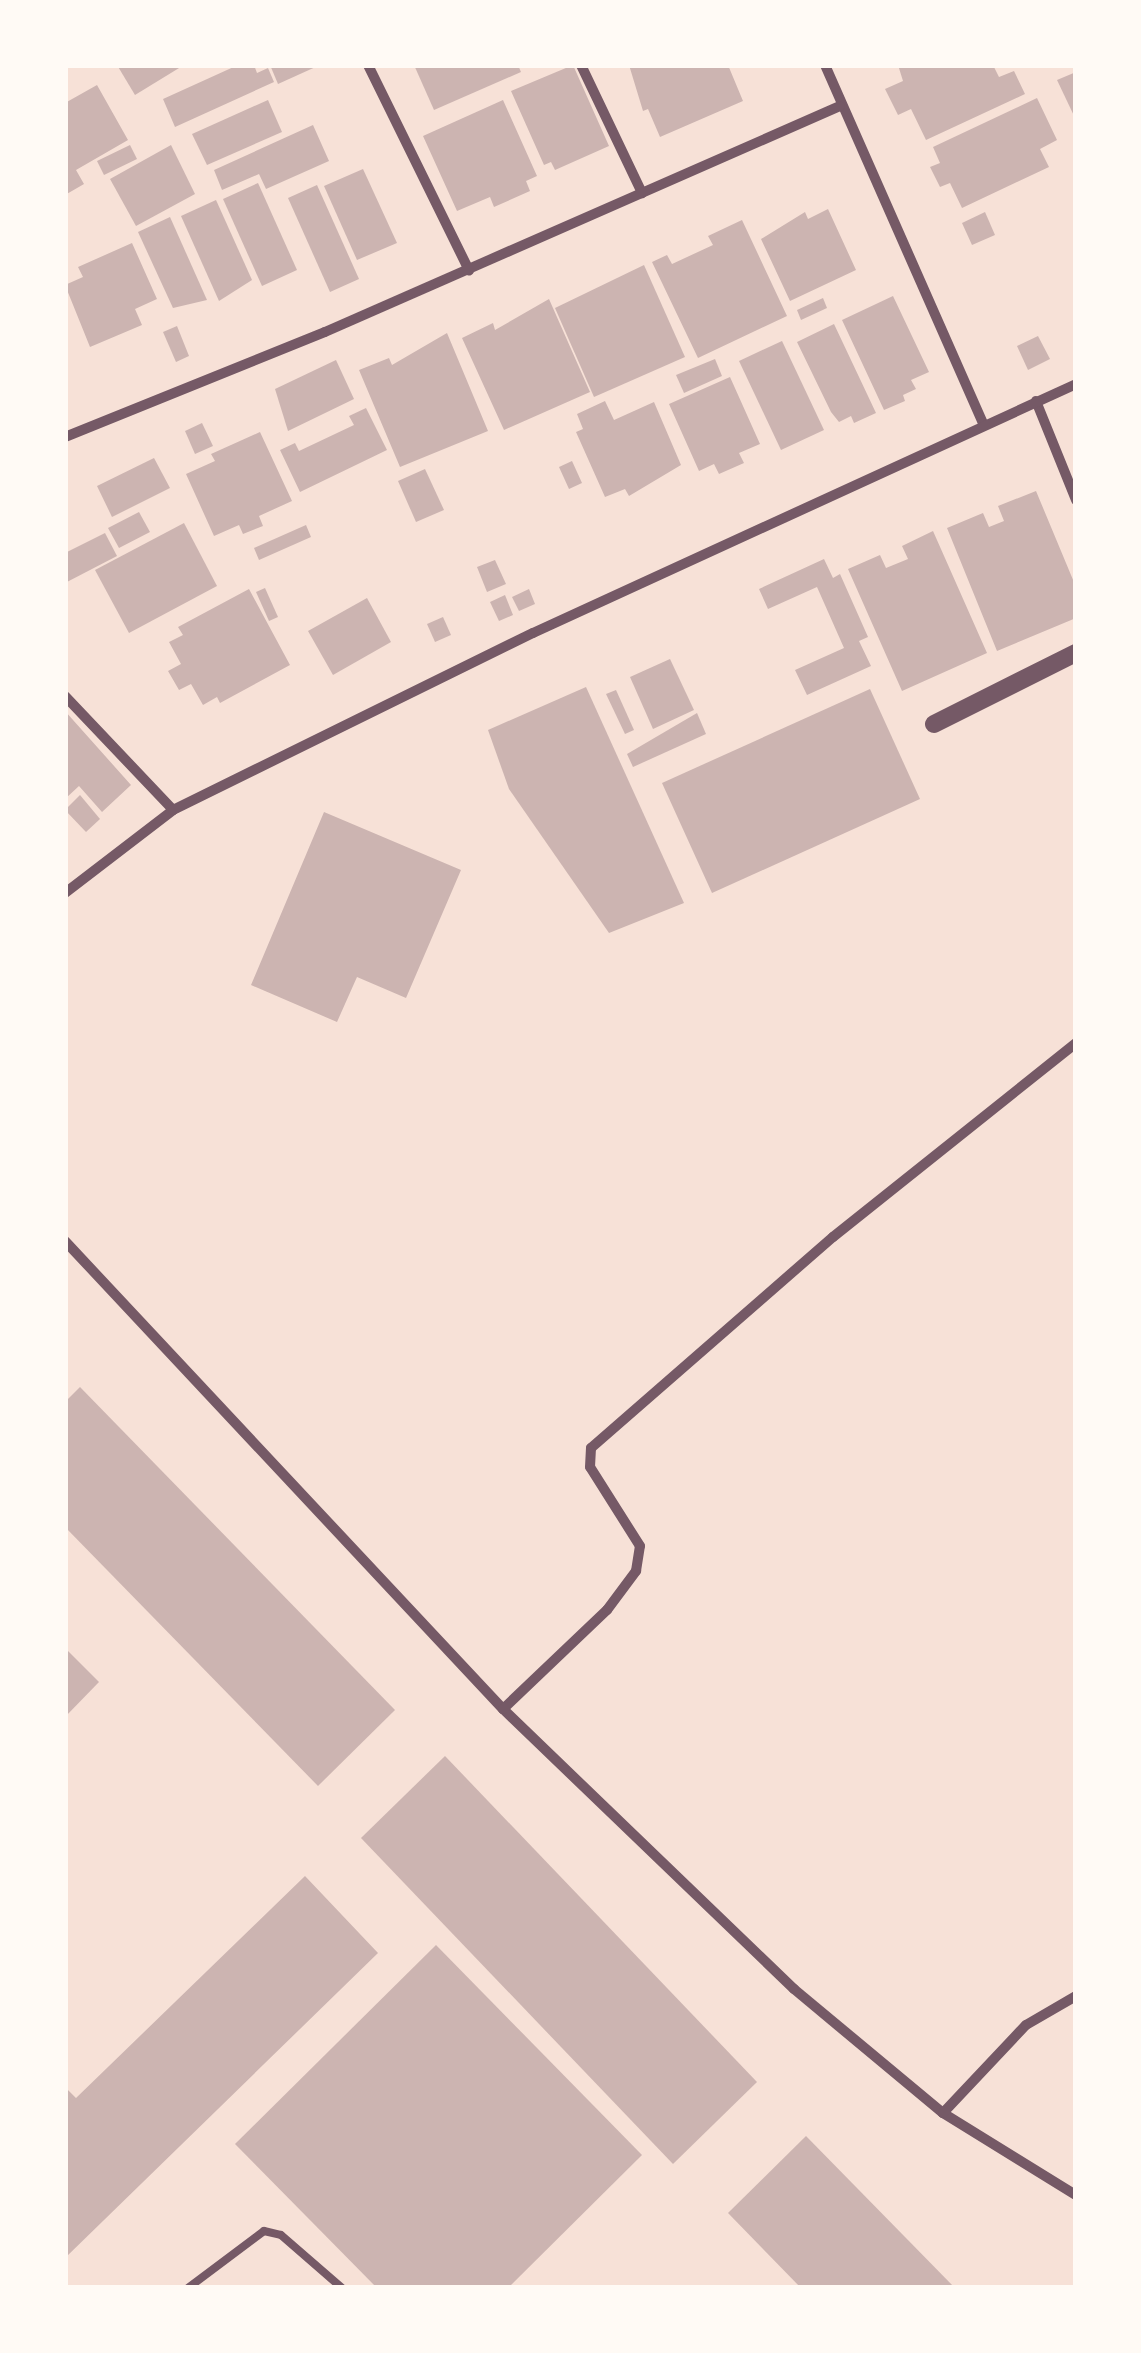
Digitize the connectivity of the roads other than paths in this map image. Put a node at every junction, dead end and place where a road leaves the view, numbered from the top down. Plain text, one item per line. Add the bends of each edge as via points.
1 (368, 65) edge
2 (581, 65) edge
3 (825, 65) edge
4 (840, 106) junction
5 (642, 193) junction
6 (469, 270) junction
7 (1076, 384) edge
8 (1036, 401) junction
9 (984, 425) junction
10 (65, 437) edge
11 (1076, 500) edge
12 (1076, 653) edge
13 (65, 696) edge
14 (934, 724) dead end
15 (172, 810) junction
16 (65, 892) edge
17 (1076, 1043) edge
18 (65, 1241) edge
19 (503, 1709) junction
20 (1076, 1996) edge
21 (943, 2113) junction
22 (1076, 2195) edge
23 (188, 2288) edge
24 (342, 2288) edge

1 - 6 street
2 - 5 street
3 - 4 street
4 - 5 street
4 - 9 street
5 - 6 street
6 - 10 street
7 - 8 street
8 - 9 street
8 - 11 street
9 - 15 street via 533,633
12 - 14 street
13 - 15 street
15 - 16 street
17 - 19 street via 833,1237 591,1448 590,1467 640,1546 636,1571 607,1610
18 - 19 street
19 - 21 street via 794,1989
20 - 21 street via 1026,2025
21 - 22 street
23 - 24 lane via 264,2232 281,2234

